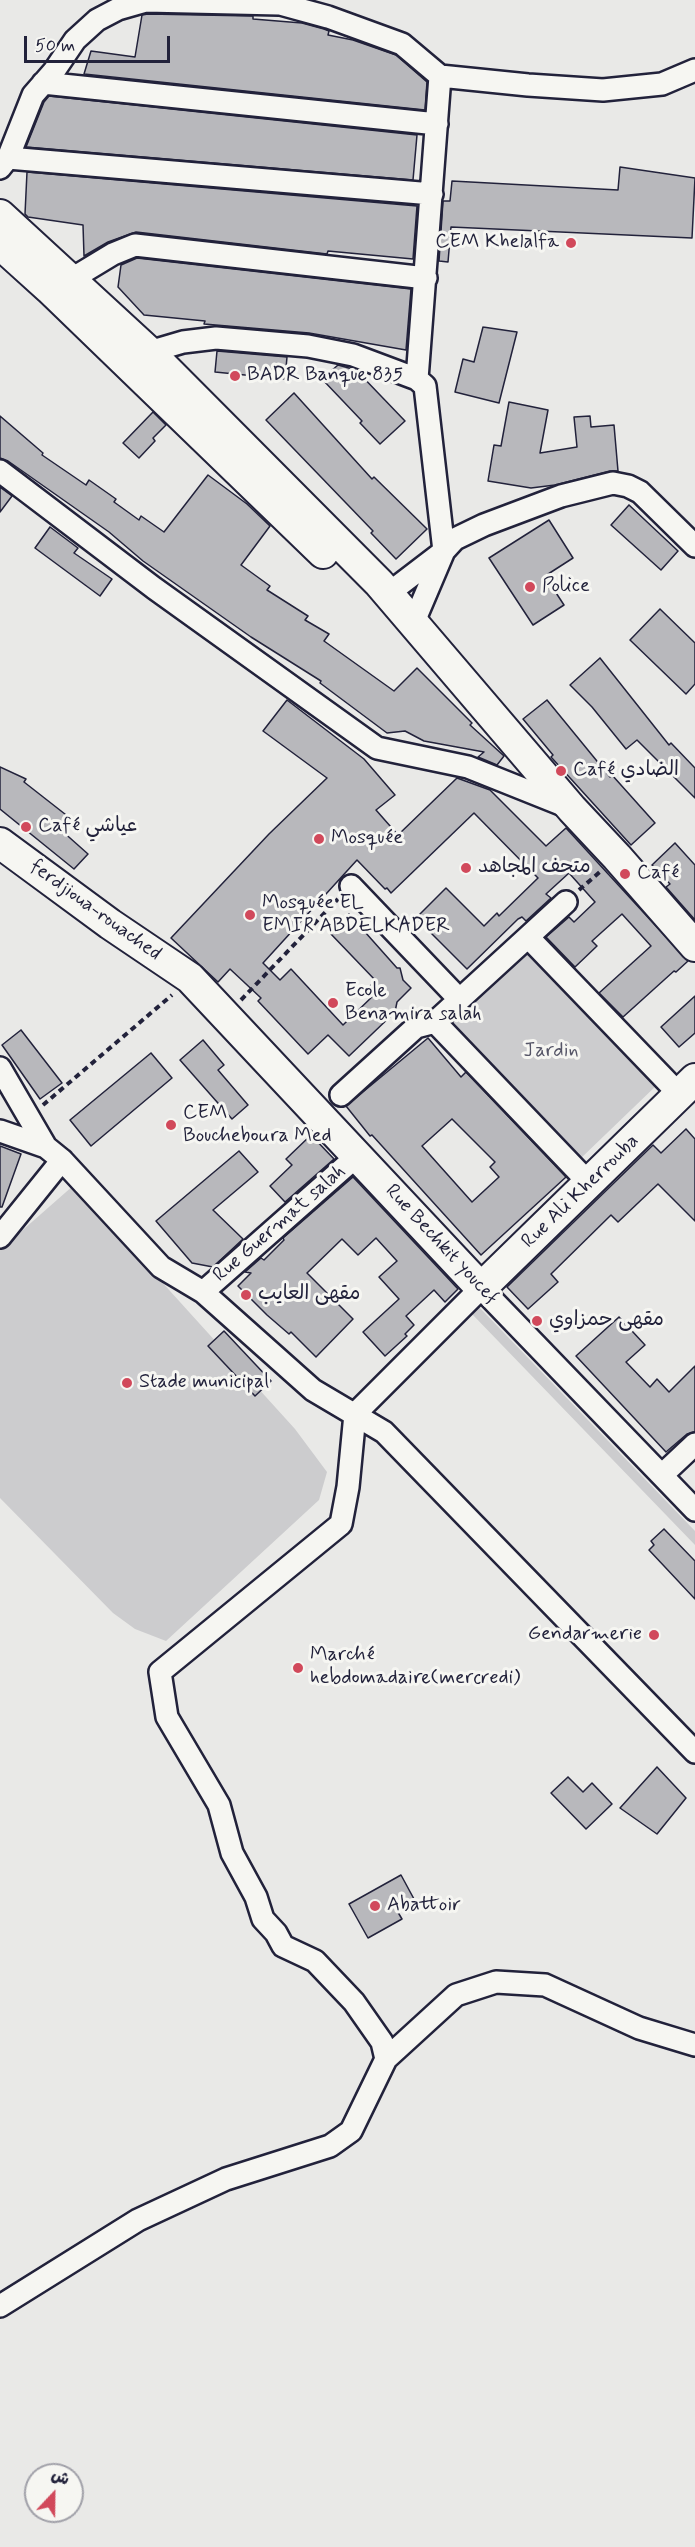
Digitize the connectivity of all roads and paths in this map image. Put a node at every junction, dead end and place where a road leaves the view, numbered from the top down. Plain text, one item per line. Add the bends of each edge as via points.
1 (275, 2) edge
2 (695, 70) edge
3 (441, 76) junction
4 (43, 83) junction
5 (437, 124) junction
6 (4, 163) edge
7 (432, 194) junction
8 (0, 215) edge
9 (0, 244) edge
10 (426, 278) junction
11 (70, 280) junction
12 (149, 352) junction
13 (417, 380) junction
14 (0, 471) edge
15 (695, 546) edge
16 (444, 551) junction
17 (389, 593) junction
18 (417, 630) junction
19 (572, 809) junction
20 (0, 843) edge
21 (351, 886) joint
22 (566, 902) dead end
23 (528, 937) junction
24 (695, 946) edge
25 (190, 978) junction
26 (459, 999) junction
27 (226, 1016) junction
28 (435, 1022) junction
29 (0, 1068) edge
30 (341, 1095) dead end
31 (690, 1095) edge
32 (29, 1118) junction
33 (0, 1131) edge
34 (54, 1154) junction
35 (357, 1156) junction
36 (589, 1183) junction
37 (0, 1237) edge
38 (481, 1288) junction
39 (203, 1292) junction
40 (355, 1414) junction
41 (695, 1444) edge
42 (662, 1475) junction
43 (695, 1510) edge
44 (695, 1752) edge
45 (695, 2045) edge
46 (386, 2059) junction
47 (0, 2306) edge

1 - 3 street via 402,44
1 - 4 street via 146,1 118,9 97,20 75,40
2 - 3 street via 662,84 603,90
3 - 5 street
4 - 5 street
4 - 6 street via 33,95
5 - 7 street
6 - 7 street
7 - 10 street
8 - 11 main road
9 - 18 main road via 360,588
10 - 11 street via 135,245
10 - 13 street
11 - 12 main road
12 - 13 street via 216,338 308,346 353,355
12 - 17 main road
13 - 16 street via 425,386
14 - 19 street via 154,588 377,748 468,767
15 - 16 street via 640,492 613,483 561,496 484,525 455,539
16 - 17 street
16 - 18 street
17 - 18 main road
18 - 19 main road
19 - 24 main road
20 - 25 main road, ferdjioua-rouached
21 - 26 street
21 - 27 path
22 - 23 street
23 - 26 street
23 - 31 street
25 - 27 main road, Rue Bechkit youcef
25 - 32 path
26 - 28 street
27 - 35 main road, Rue Bechkit youcef
28 - 30 street via 416,1026
28 - 36 street
29 - 32 street
31 - 36 main road, Rue Ali Kherrouba
32 - 34 street
33 - 34 street
34 - 37 street
34 - 39 street via 161,1267
35 - 38 main road, Rue Bechkit youcef
35 - 39 street, Rue Guermat salah
36 - 38 main road, Rue Ali Kherrouba
38 - 40 street
38 - 42 street, Rue Bechkit youcef
39 - 40 street via 313,1390
40 - 44 street via 406,1451
40 - 46 street via 341,1524 159,1672 167,1717 219,1805 232,1853 256,1897 263,1919 283,1946 315,1961 354,2002 382,2042
41 - 42 street
42 - 43 street, Rue Bechkit youcef
45 - 46 street via 639,2028 545,1985 496,1982 456,1995
46 - 47 street via 351,2131 330,2146 226,2179 138,2220

